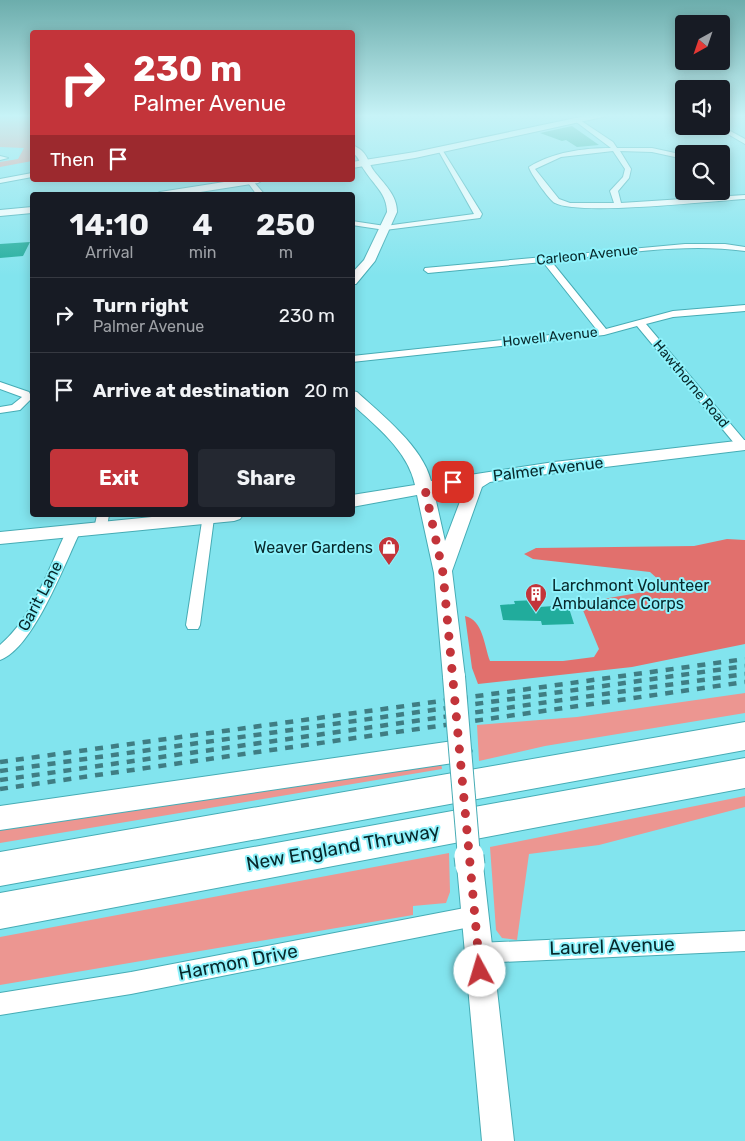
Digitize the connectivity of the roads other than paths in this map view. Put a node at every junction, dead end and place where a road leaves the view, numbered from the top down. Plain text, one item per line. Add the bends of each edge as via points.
1 (370, 169) edge
2 (451, 169) edge
3 (532, 169) edge
4 (627, 169) edge
5 (30, 175) edge
6 (0, 181) edge
7 (233, 182) edge
8 (245, 182) edge
9 (237, 183) junction
10 (179, 192) edge
11 (745, 197) edge
12 (731, 198) joint
13 (618, 205) junction
14 (30, 210) edge
15 (0, 213) edge
16 (355, 223) edge
17 (385, 228) junction
18 (745, 249) edge
19 (545, 259) junction
20 (428, 270) dead end
21 (355, 278) edge
22 (745, 308) edge
23 (639, 322) junction
24 (604, 332) junction
25 (355, 359) edge
26 (0, 385) edge
27 (355, 398) edge
28 (1, 412) edge
29 (744, 445) edge
30 (485, 477) junction
31 (425, 489) junction
32 (355, 501) edge
33 (217, 517) edge
34 (208, 518) junction
35 (102, 522) edge
36 (73, 532) junction
37 (0, 538) edge
38 (443, 573) junction
39 (193, 625) dead end
40 (0, 654) edge
41 (745, 736) edge
42 (453, 751) junction
43 (745, 773) edge
44 (0, 818) edge
45 (0, 869) edge
46 (0, 911) edge
47 (476, 916) junction
48 (745, 940) edge
49 (478, 952) junction
50 (0, 1004) edge
51 (498, 1141) edge

1 - 17 main road via 392,204
2 - 17 street via 478,214 471,218
3 - 13 street via 556,201
4 - 13 street via 629,172 614,191
5 - 6 street
7 - 9 street
8 - 9 main road
9 - 10 main road
11 - 12 street
12 - 13 street
14 - 15 main road
16 - 17 street
17 - 21 main road via 366,266
18 - 19 street, Carleon Avenue via 685,246
19 - 20 street, Carleon Avenue
19 - 24 street
22 - 23 street, Howell Avenue via 673,314
23 - 24 street, Howell Avenue
23 - 29 street, Hawthorne Road
24 - 25 street, Howell Avenue
26 - 28 street via 28,397 24,403
27 - 31 main road via 398,439 422,473
29 - 30 main road, Palmer Avenue
30 - 31 main road, Palmer Avenue
30 - 38 main road via 475,484
31 - 32 main road, Palmer Avenue
31 - 38 main road
33 - 34 main road
34 - 35 main road
34 - 39 street
35 - 36 main road
36 - 37 main road
36 - 40 street, Garit Lane via 25,630
38 - 42 main road, bridge via 454,677
41 - 45 highway
42 - 44 main road
42 - 47 main road, bridge
43 - 46 highway, New England Thruway
47 - 49 main road
47 - 50 street, Harmon Drive via 131,983
48 - 49 street, Laurel Avenue
49 - 51 main road

